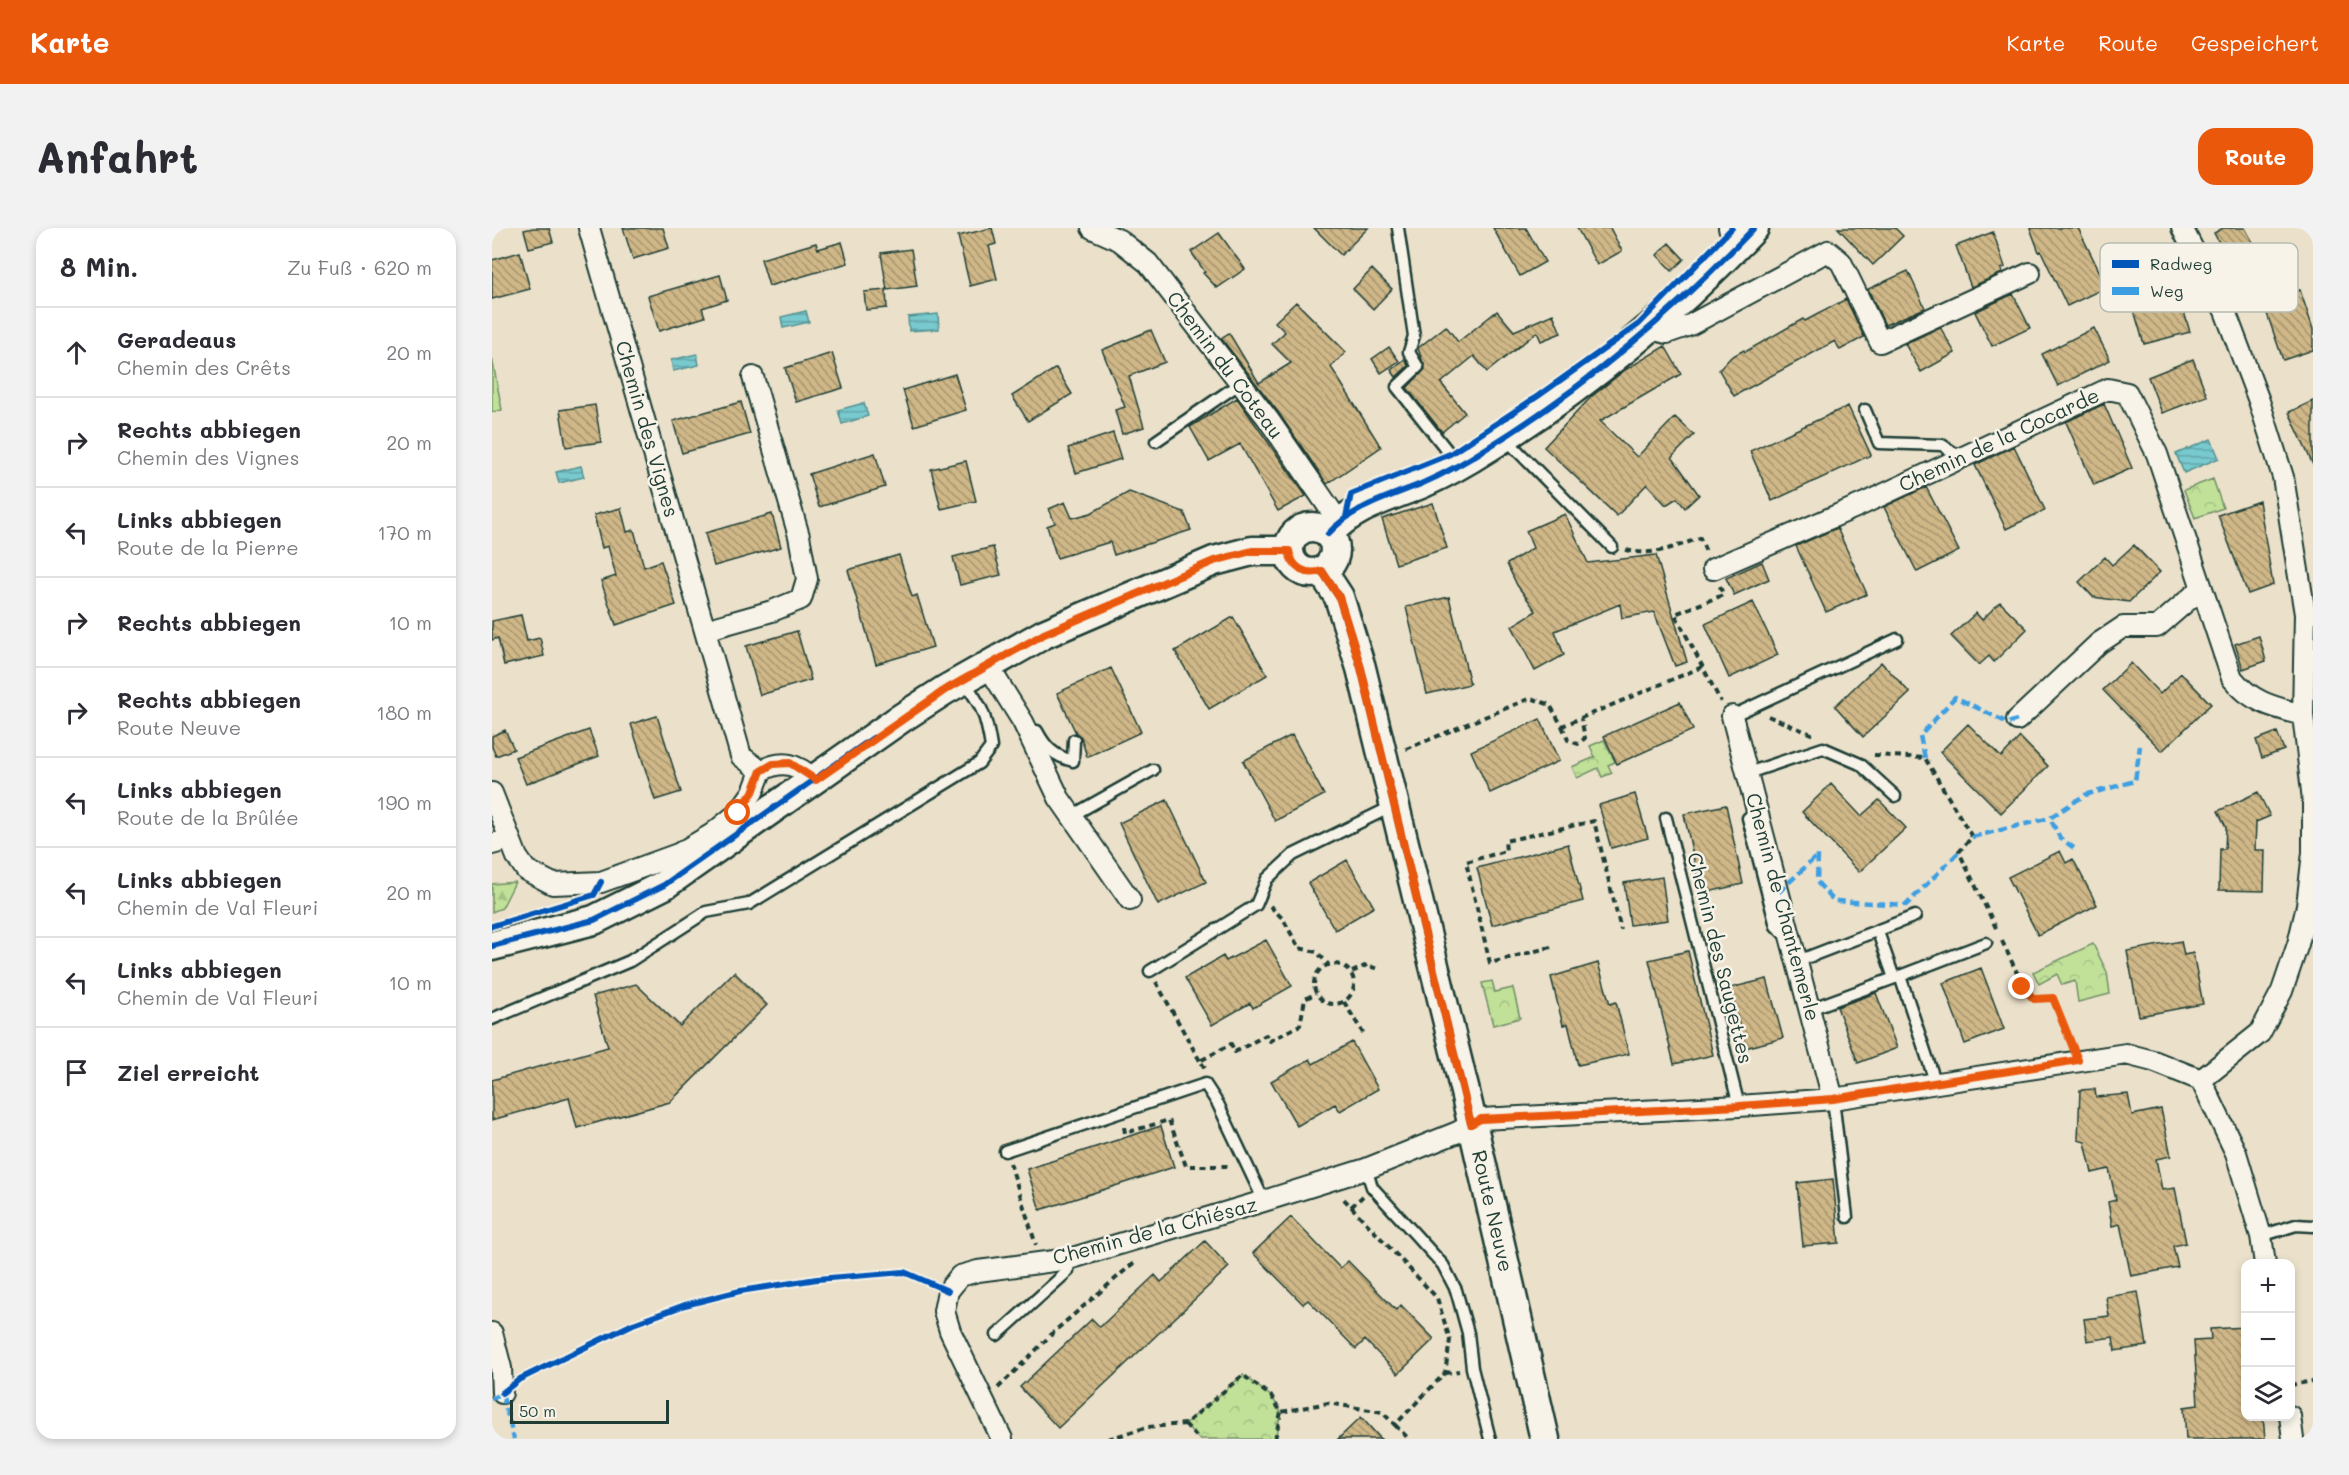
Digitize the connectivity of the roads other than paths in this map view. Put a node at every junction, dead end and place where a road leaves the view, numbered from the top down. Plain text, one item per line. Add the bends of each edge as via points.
1 (589, 228) edge
2 (1092, 228) edge
3 (1398, 228) edge
4 (2182, 228) edge
5 (1741, 233) edge
6 (2190, 243) edge
7 (2030, 273) dead end
8 (2226, 312) edge
9 (1651, 329) junction
10 (753, 377) dead end
11 (1239, 384) junction
12 (1865, 410) dead end
13 (1504, 436) junction
14 (1156, 441) dead end
15 (1960, 457) junction
16 (1459, 465) junction
17 (1334, 528) junction
18 (1612, 547) road end
19 (1289, 551) junction
20 (1713, 569) road end
21 (1322, 571) junction
22 (2202, 588) junction
23 (705, 630) junction
24 (1897, 639) dead end
25 (988, 666) junction
26 (962, 680) junction
27 (1014, 707) junction
28 (2303, 715) junction
29 (1732, 716) joint
30 (2017, 720) dead end
31 (1074, 740) dead end
32 (1152, 770) dead end
33 (761, 771) junction
34 (1748, 774) junction
35 (816, 780) junction
36 (492, 793) edge
37 (1895, 796) dead end
38 (1395, 805) junction
39 (1073, 815) junction
40 (1666, 818) dead end
41 (1748, 818) dead end
42 (501, 842) edge
43 (1130, 900) dead end
44 (1915, 916) dead end
45 (1878, 932) junction
46 (1792, 942) junction
47 (1986, 943) dead end
48 (492, 946) edge
49 (1798, 961) junction
50 (1150, 971) road end
51 (1897, 977) junction
52 (1810, 1009) junction
53 (492, 1019) edge
54 (2200, 1080) junction
55 (1936, 1084) junction
56 (1833, 1099) junction
57 (1739, 1106) junction
58 (1471, 1124) junction
59 (1005, 1151) road end
60 (1366, 1169) junction
61 (1264, 1201) junction
62 (1847, 1217) dead end
63 (2313, 1227) edge
64 (2261, 1236) junction
65 (1069, 1259) junction
66 (2264, 1259) edge
67 (492, 1334) edge
68 (997, 1335) dead end
69 (502, 1393) dead end
70 (2291, 1421) edge
71 (1002, 1439) edge
72 (1490, 1439) edge
73 (1545, 1439) edge
74 (2293, 1439) edge

1 - 23 street, Chemin des Vignes
2 - 11 street, Chemin du Coteau via 1119,240 1148,263
3 - 16 lane via 1414,336 1409,352 1418,367 1397,387
4 - 6 street
5 - 9 main road
7 - 9 street via 1880,342 1841,262 1828,251 1689,325 1667,333
8 - 28 street via 2283,477 2305,614
9 - 13 main road
10 - 23 street via 799,536 807,579 801,598 772,611
11 - 14 lane
11 - 17 street, Chemin du Coteau via 1268,419
12 - 15 lane via 1879,443 1942,445
13 - 16 main road
13 - 18 lane
15 - 20 street, Chemin de la Cocarde via 1855,508
15 - 22 street, Chemin de la Cocarde via 2108,389 2127,393 2157,454
16 - 17 main road via 1357,510
17 - 19 main road via 1306,528 1294,536
17 - 21 main road via 1335,554
19 - 21 main road via 1300,570
19 - 25 main road via 1252,551 1214,561 1044,634
21 - 38 main road, Route Neuve via 1339,597 1352,635
22 - 28 street, Chemin de la Cocarde via 2232,678 2244,693
22 - 30 street via 2157,627 2123,627 2098,643
23 - 33 street, Chemin des Vignes via 741,756
24 - 29 lane
25 - 26 main road
25 - 27 street
26 - 35 main road
26 - 53 lane via 982,705 987,724 991,747 979,763 749,904 706,912 630,962
27 - 31 lane via 1030,719 1045,746 1057,757 1073,761
27 - 39 street via 1059,798
28 - 54 street via 2313,800 2313,852 2298,944 2282,990 2260,1033
29 - 34 street, Chemin de Chantemerle
32 - 39 lane
33 - 35 street via 773,764 790,763
33 - 42 street via 753,792 738,813 712,834 678,854 602,882 553,884 526,870
34 - 37 lane via 1823,748 1860,764
34 - 46 street, Chemin de Chantemerle
35 - 48 main road via 664,885 594,920
36 - 42 street
38 - 50 lane via 1293,855 1267,879 1256,905
38 - 58 main road, Route Neuve
39 - 43 street
40 - 57 lane, Chemin des Saugettes
41 - 46 lane via 1776,926
44 - 45 lane
45 - 49 lane
45 - 51 lane
46 - 49 street, Chemin de Chantemerle
47 - 51 lane
49 - 52 street, Chemin de Chantemerle
51 - 52 lane
51 - 55 lane
52 - 56 street, Chemin de Chantemerle
54 - 55 street, Chemin de la Chiésaz via 2127,1054
54 - 64 street via 2236,1153
55 - 56 street, Chemin de la Chiésaz
56 - 57 street, Chemin de la Chiésaz
56 - 62 lane
57 - 58 street, Chemin de la Chiésaz via 1481,1119
58 - 60 street, Chemin de la Chiésaz
58 - 73 main road, Route Neuve
59 - 61 lane via 1205,1084
60 - 61 street, Chemin de la Chiésaz
60 - 72 lane via 1372,1187 1443,1264 1456,1290
61 - 65 street, Chemin de la Chiésaz
63 - 64 lane via 2296,1225
64 - 66 street
65 - 68 lane via 1068,1271
65 - 71 street, Chemin de la Chiésaz via 978,1271 960,1276 948,1291 944,1311 950,1331
67 - 69 street via 501,1368
70 - 74 street

